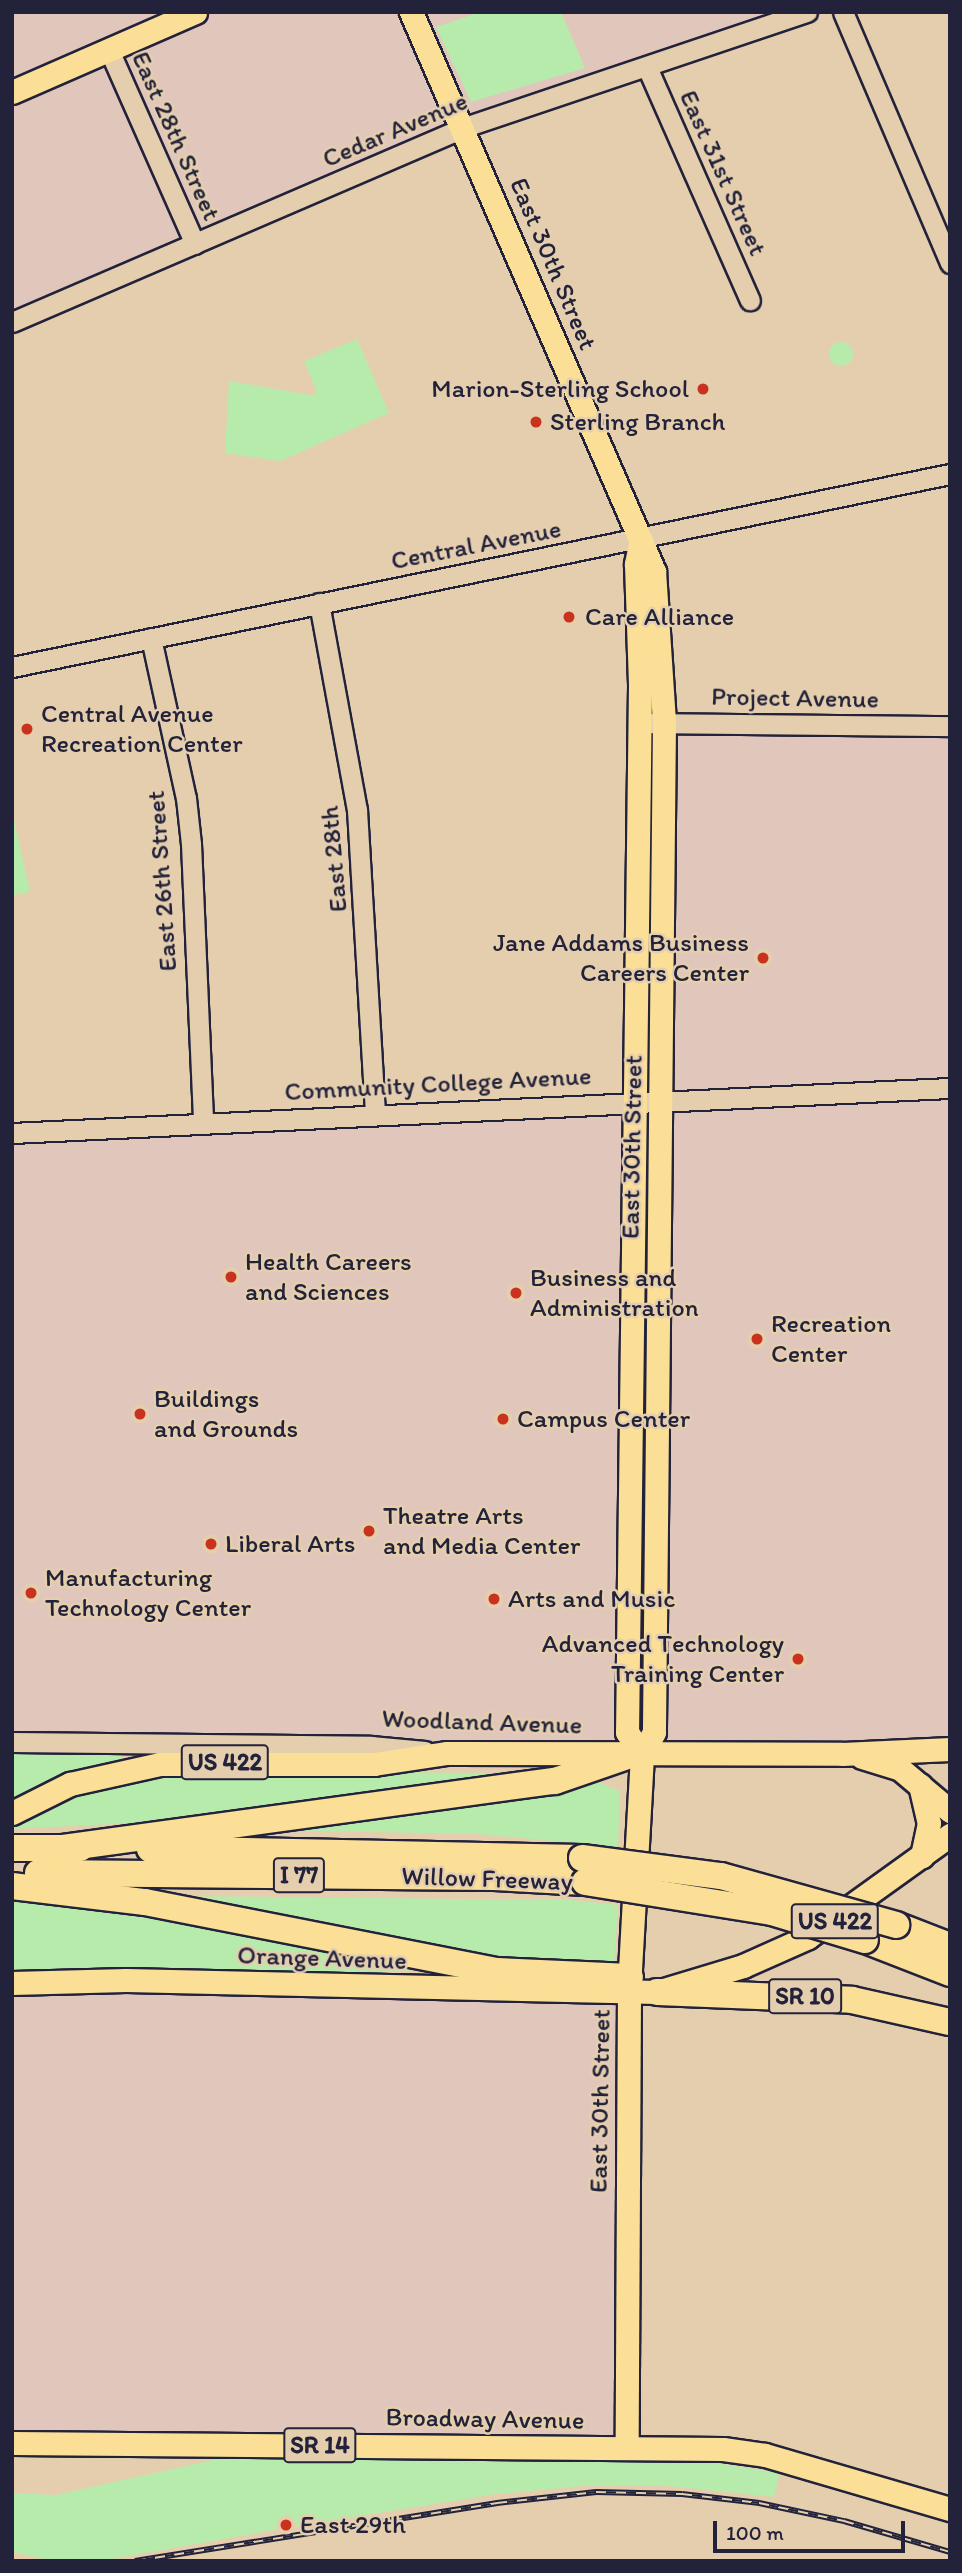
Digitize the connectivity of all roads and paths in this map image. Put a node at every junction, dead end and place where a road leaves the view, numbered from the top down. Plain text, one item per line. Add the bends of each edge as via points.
1 (195, 12) edge
2 (411, 12) edge
3 (807, 12) edge
4 (843, 12) edge
5 (109, 50) junction
6 (648, 67) junction
7 (12, 92) edge
8 (462, 128) junction
9 (195, 244) junction
10 (950, 264) edge
11 (750, 300) dead end
12 (12, 322) edge
13 (950, 474) edge
14 (641, 540) junction
15 (319, 603) junction
16 (151, 638) junction
17 (12, 667) edge
18 (664, 722) junction
19 (640, 724) junction
20 (950, 726) edge
21 (950, 1088) edge
22 (661, 1099) junction
23 (633, 1100) junction
24 (375, 1113) junction
25 (203, 1123) junction
26 (12, 1133) edge
27 (12, 1742) edge
28 (950, 1749) edge
29 (447, 1753) junction
30 (842, 1754) junction
31 (636, 1755) junction
32 (920, 1785) junction
33 (950, 1811) edge
34 (12, 1813) edge
35 (950, 1835) edge
36 (18, 1848) edge
37 (63, 1848) junction
38 (922, 1856) junction
39 (584, 1870) junction
40 (12, 1872) edge
41 (12, 1886) edge
42 (950, 1947) edge
43 (12, 1973) edge
44 (950, 1973) edge
45 (703, 1976) junction
46 (127, 1980) junction
47 (12, 1983) edge
48 (630, 1984) junction
49 (657, 1992) junction
50 (950, 2022) edge
51 (12, 2443) edge
52 (627, 2448) junction
53 (950, 2509) edge

1 - 5 main road
2 - 8 main road, East 30th Street
3 - 6 street, Cedar Avenue
4 - 10 street
5 - 7 main road
5 - 9 street, East 28th Street
6 - 8 street, Cedar Avenue
6 - 11 street, East 31st Street
8 - 9 street, Cedar Avenue
8 - 14 main road, East 30th Street
9 - 12 street, Cedar Avenue
13 - 14 street, Central Avenue
14 - 15 street, Central Avenue
14 - 18 main road, East 30th Street via 654,571
14 - 19 main road, East 30th Street via 636,564
15 - 16 street, Central Avenue
15 - 24 street, East 28th via 357,810
16 - 17 street, Central Avenue
16 - 25 street, East 26th Street via 187,809
18 - 19 street, Project Avenue
18 - 20 street, Project Avenue
18 - 22 main road, East 30th Street
19 - 23 main road, East 30th Street
21 - 22 street, Community College Avenue
22 - 23 street, Community College Avenue
22 - 31 main road, East 30th Street via 654,1732
23 - 24 street, Community College Avenue
23 - 31 main road, East 30th Street via 627,1732
24 - 25 street, Community College Avenue
25 - 26 street, Community College Avenue
27 - 29 street, Woodland Avenue via 371,1746
28 - 30 main road, Woodland Avenue / US 422
29 - 31 main road, Woodland Avenue / US 422
29 - 34 main road, US 422 via 374,1764 206,1762 137,1767 70,1784
30 - 31 main road, Woodland Avenue / US 422
30 - 32 main road via 888,1764
31 - 37 highway via 555,1781
31 - 48 main road, East 30th Street
32 - 33 main road
32 - 38 main road via 929,1823
35 - 38 main road, US 422
36 - 37 highway, Willow Freeway / I 77
37 - 39 highway, Willow Freeway / I 77
38 - 45 main road, US 422 via 808,1937 743,1966
39 - 40 highway, Willow Freeway / I 77 via 494,1877
39 - 42 highway, Willow Freeway / I 77, bridge via 721,1876 896,1925
39 - 44 highway, Willow Freeway / I 77, bridge via 761,1909 865,1940
41 - 48 highway via 145,1902 496,1971
43 - 46 main road
45 - 48 main road
45 - 49 main road, US 422
46 - 47 main road, Orange Avenue / US 422
46 - 48 main road, Orange Avenue / US 422
48 - 49 main road, US 422
48 - 52 main road, East 30th Street
49 - 50 highway, SR 10 via 852,2000
51 - 52 main road, Broadway Avenue / SR 14
52 - 53 main road, Broadway Avenue / SR 14 via 750,2452

